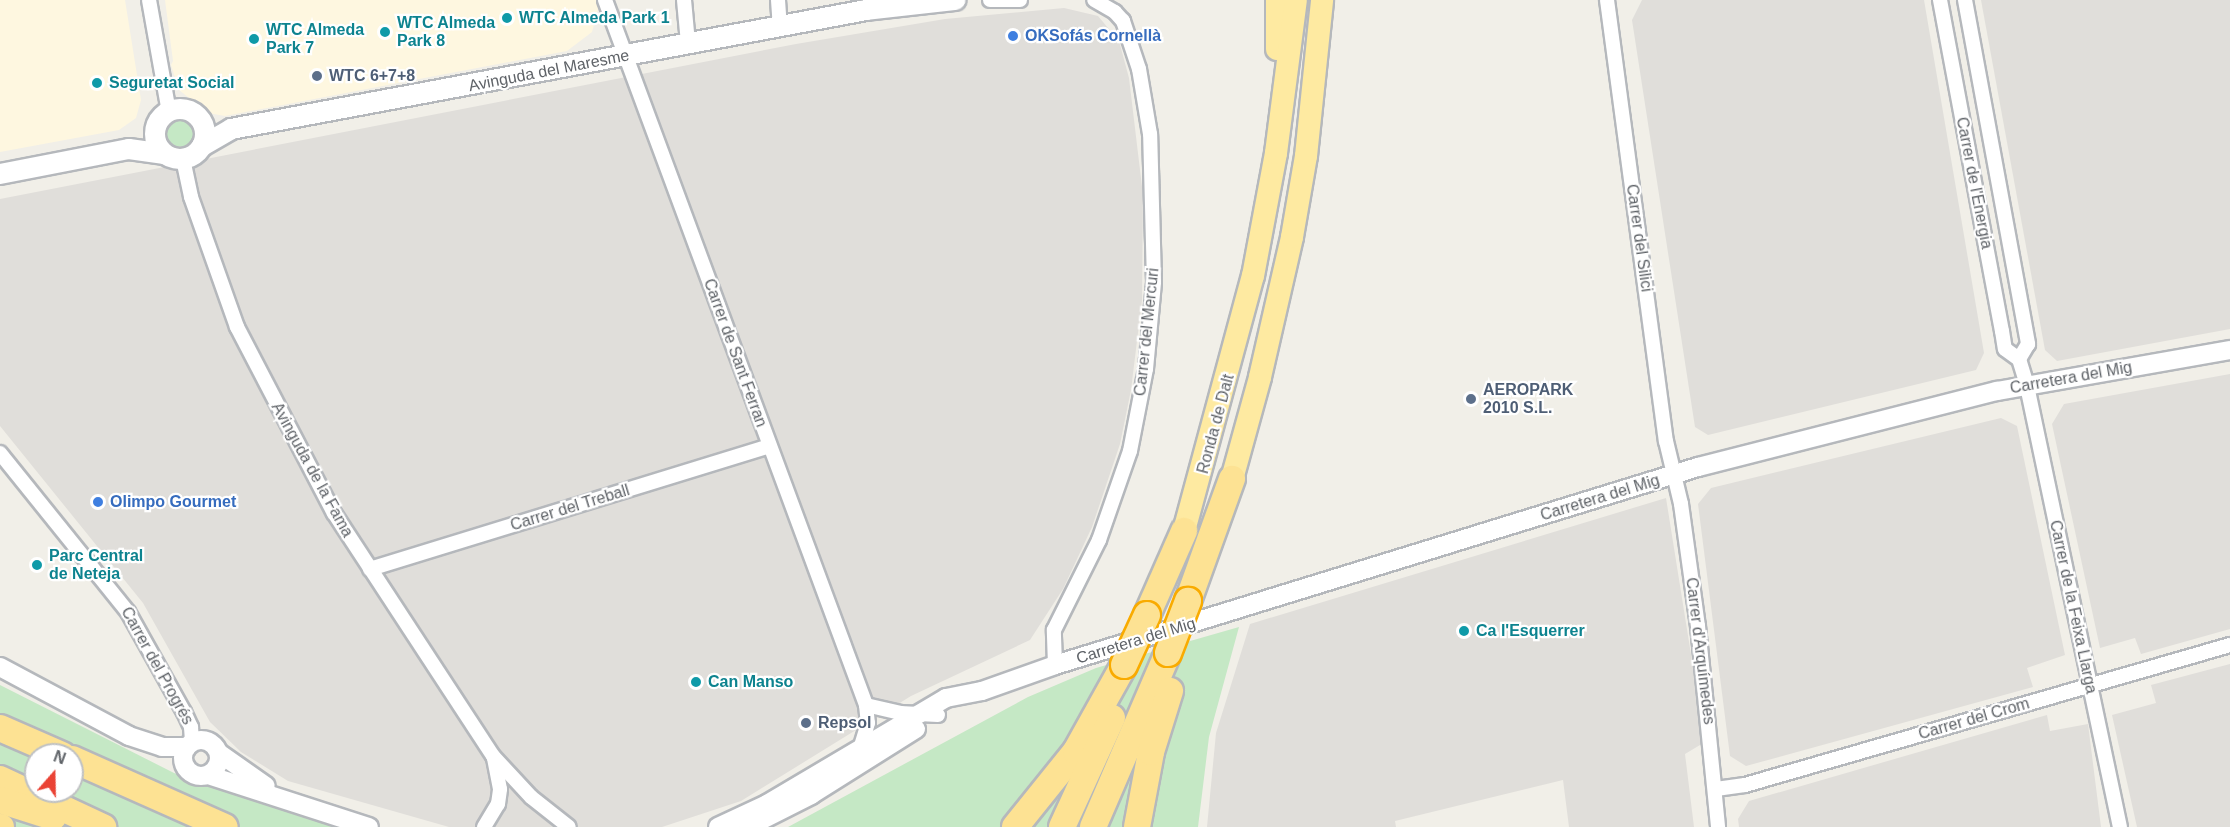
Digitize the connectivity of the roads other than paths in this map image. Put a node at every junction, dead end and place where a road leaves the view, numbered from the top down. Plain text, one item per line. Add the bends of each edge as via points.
1 (149, 0) edge
2 (605, 0) edge
3 (684, 0) edge
4 (778, 0) edge
5 (898, 0) edge
6 (956, 0) edge
7 (990, 0) edge
8 (1020, 0) edge
9 (1094, 0) edge
10 (1277, 0) edge
11 (1296, 0) edge
12 (1322, 0) edge
13 (1339, 0) edge
14 (1607, 0) edge
15 (1940, 0) edge
16 (1965, 0) edge
17 (866, 5) edge
18 (780, 26) junction
19 (688, 43) junction
20 (625, 56) junction
21 (163, 118) junction
22 (201, 121) junction
23 (231, 129) junction
24 (202, 146) junction
25 (129, 149) junction
26 (1306, 156) junction
27 (174, 157) junction
28 (0, 174) edge
29 (1253, 276) junction
30 (2230, 350) edge
31 (2019, 359) junction
32 (2027, 386) junction
33 (770, 446) junction
34 (0, 453) edge
35 (1674, 476) junction
36 (1232, 479) joint
37 (1184, 531) joint
38 (370, 569) junction
39 (2230, 645) edge
40 (1176, 650) junction
41 (1130, 664) junction
42 (1055, 665) junction
43 (0, 668) edge
44 (1175, 677) junction
45 (2090, 685) junction
46 (982, 691) junction
47 (866, 705) junction
48 (916, 715) junction
49 (938, 715) junction
50 (0, 728) edge
51 (129, 736) junction
52 (34, 743) edge
53 (189, 745) junction
54 (860, 749) junction
55 (219, 753) junction
56 (493, 756) junction
57 (84, 764) edge
58 (187, 768) junction
59 (208, 775) junction
60 (0, 779) edge
61 (1716, 789) junction
62 (280, 797) junction
63 (0, 800) edge
64 (88, 827) edge
65 (103, 827) edge
66 (225, 827) edge
67 (369, 827) edge
68 (484, 827) edge
69 (569, 827) edge
70 (718, 827) edge
71 (748, 827) edge
72 (1015, 827) edge
73 (1062, 827) edge
74 (1093, 827) edge
75 (1137, 827) edge
76 (1148, 827) edge
77 (1718, 827) edge
78 (2120, 827) edge

1 - 21 street
2 - 20 street, Carrer de Sant Ferran
3 - 19 street
4 - 18 street
5 - 17 main road
6 - 17 main road
7 - 8 street
9 - 42 street, Carrer del Mercuri via 1123,21 1139,69 1150,134 1154,282 1146,369 1130,451 1099,540 1054,630
10 - 29 highway via 1276,56
11 - 29 highway, Ronda de Dalt via 1276,153
12 - 26 highway, Ronda de Dalt
13 - 26 highway
14 - 35 street, Carrer del Silici via 1666,441
15 - 31 street, Carrer de l'Energia via 2001,332 2005,349
16 - 31 street, Carrer de l'Energia via 2028,341
17 - 18 main road, Avinguda del Maresme
18 - 19 main road, Avinguda del Maresme
19 - 20 main road, Avinguda del Maresme
20 - 23 main road, Avinguda del Maresme
20 - 33 street, Carrer de Sant Ferran
21 - 22 main road via 184,110
21 - 25 main road
21 - 27 main road via 157,143
22 - 23 main road, Avinguda del Maresme
22 - 24 main road via 205,133
23 - 24 main road, Avinguda del Maresme
24 - 27 main road
25 - 27 main road
25 - 28 main road
26 - 36 highway, Ronda de Dalt via 1274,323
27 - 38 street, Avinguda de la Fama via 237,327 317,482
29 - 37 highway, Ronda de Dalt
30 - 32 street, Carretera del Mig
31 - 32 street, Carrer de l'Energia
32 - 35 street, Carretera del Mig
32 - 45 street, Carrer de la Feixa Llarga
33 - 38 street, Carrer del Treball
33 - 47 street, Carrer de Sant Ferran
34 - 53 street, Carrer del Progrés via 123,605 184,712 191,727
35 - 42 street, Carretera del Mig
35 - 61 street, Carrer d'Arquímedes via 1698,626
36 - 40 highway, bridge
37 - 41 highway, Ronda de Dalt
38 - 56 street, Avinguda de la Fama
39 - 45 street, Carrer del Crom
40 - 44 highway
40 - 74 highway
41 - 72 highway via 1076,751
41 - 73 highway, Ronda de Dalt
42 - 46 street, Carretera del Mig
43 - 51 street
44 - 75 highway via 1151,752
44 - 76 highway via 1152,775
45 - 61 street, Carrer del Crom via 1745,785
45 - 78 street, Carrer de la Feixa Llarga
46 - 48 street, Carretera del Mig via 946,698
46 - 49 street, Carretera del Mig via 973,700
47 - 48 street
47 - 54 street, Carrer de Sant Ferran via 868,723
48 - 49 street
48 - 54 street, Carretera del Mig
49 - 71 street, Carretera del Mig via 811,795
50 - 52 highway
51 - 53 street via 162,747
51 - 58 street
53 - 55 street via 208,741
53 - 58 street via 184,760
54 - 70 street, Carretera del Mig via 767,804
55 - 59 street via 218,766
55 - 62 street
56 - 68 street via 500,789 498,804
56 - 69 street via 531,797
57 - 66 highway
58 - 59 street via 196,775
59 - 62 street
60 - 65 highway
61 - 77 street, Carrer d'Arquímedes
62 - 67 street
63 - 64 highway

